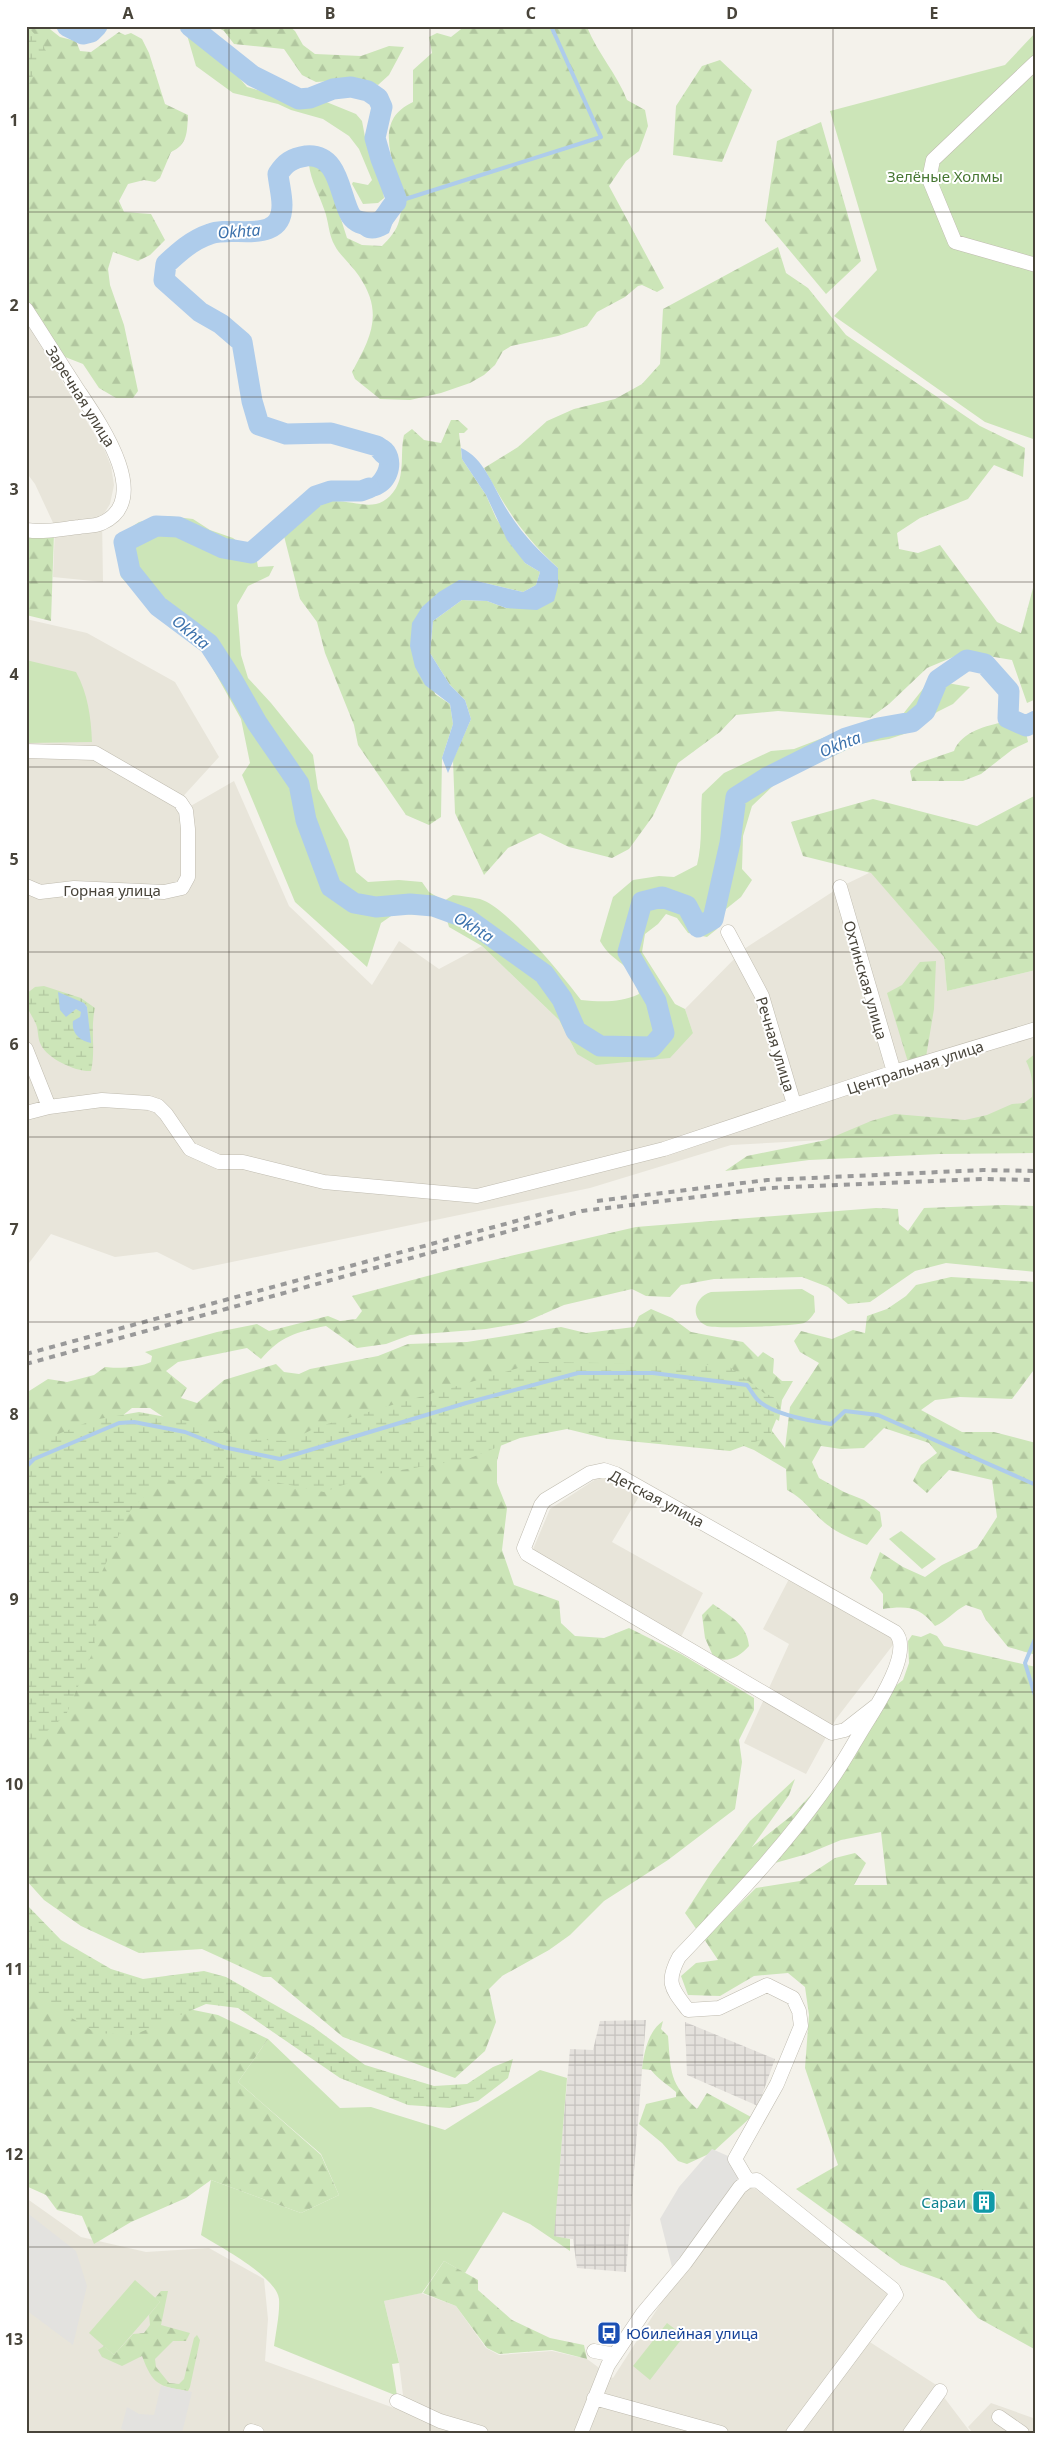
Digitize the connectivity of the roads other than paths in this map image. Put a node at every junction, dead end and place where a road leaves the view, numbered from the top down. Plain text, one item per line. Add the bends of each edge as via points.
1 (1035, 65) edge
2 (1036, 265) edge
3 (26, 309) edge
4 (26, 530) edge
5 (26, 751) edge
6 (26, 886) edge
7 (840, 887) dead end
8 (728, 932) dead end
9 (1036, 1030) edge
10 (26, 1049) edge
11 (894, 1072) junction
12 (794, 1104) junction
13 (49, 1107) junction
14 (26, 1113) edge
15 (878, 1706) junction
16 (748, 2180) junction
17 (594, 2351) dead end
18 (615, 2355) junction
19 (940, 2391) dead end
20 (594, 2398) junction
21 (396, 2401) dead end
22 (1000, 2417) dead end
23 (482, 2433) edge
24 (581, 2433) edge
25 (721, 2433) edge
26 (793, 2433) edge
27 (910, 2433) edge
28 (1022, 2433) edge

1 - 2 street via 933,160 929,179 955,242
3 - 4 street, Заречная улица via 102,428 123,474 120,504 113,516 101,524 42,532
5 - 6 street, Горная улица via 95,753 180,802 186,811 188,829 188,877 182,888 164,892 74,888 40,892
7 - 11 street, Охтинская улица
8 - 12 street, Речная улица via 762,996
9 - 11 street, Центральная улица
10 - 13 street
11 - 12 street, Центральная улица via 846,1090
12 - 13 street, Центральная улица via 664,1149 477,1196 324,1182 243,1162 218,1162 190,1149 166,1114 150,1103 102,1100
13 - 14 street, Центральная улица
15 - 15 street, Детская улица via 845,1730 832,1733 532,1557 524,1548 541,1505 590,1473 604,1470 616,1474 896,1632 899,1656
15 - 16 street via 835,1774 792,1830 680,1957 671,1973 672,1989 688,2010 719,2008 767,1985 793,1998 799,2011 801,2026 777,2084 735,2159
16 - 18 street via 643,2313
16 - 26 street via 757,2180 767,2186 893,2289 896,2295
17 - 18 street
18 - 20 street
19 - 27 street
20 - 24 street
20 - 25 street
21 - 23 street via 440,2421
22 - 28 street

